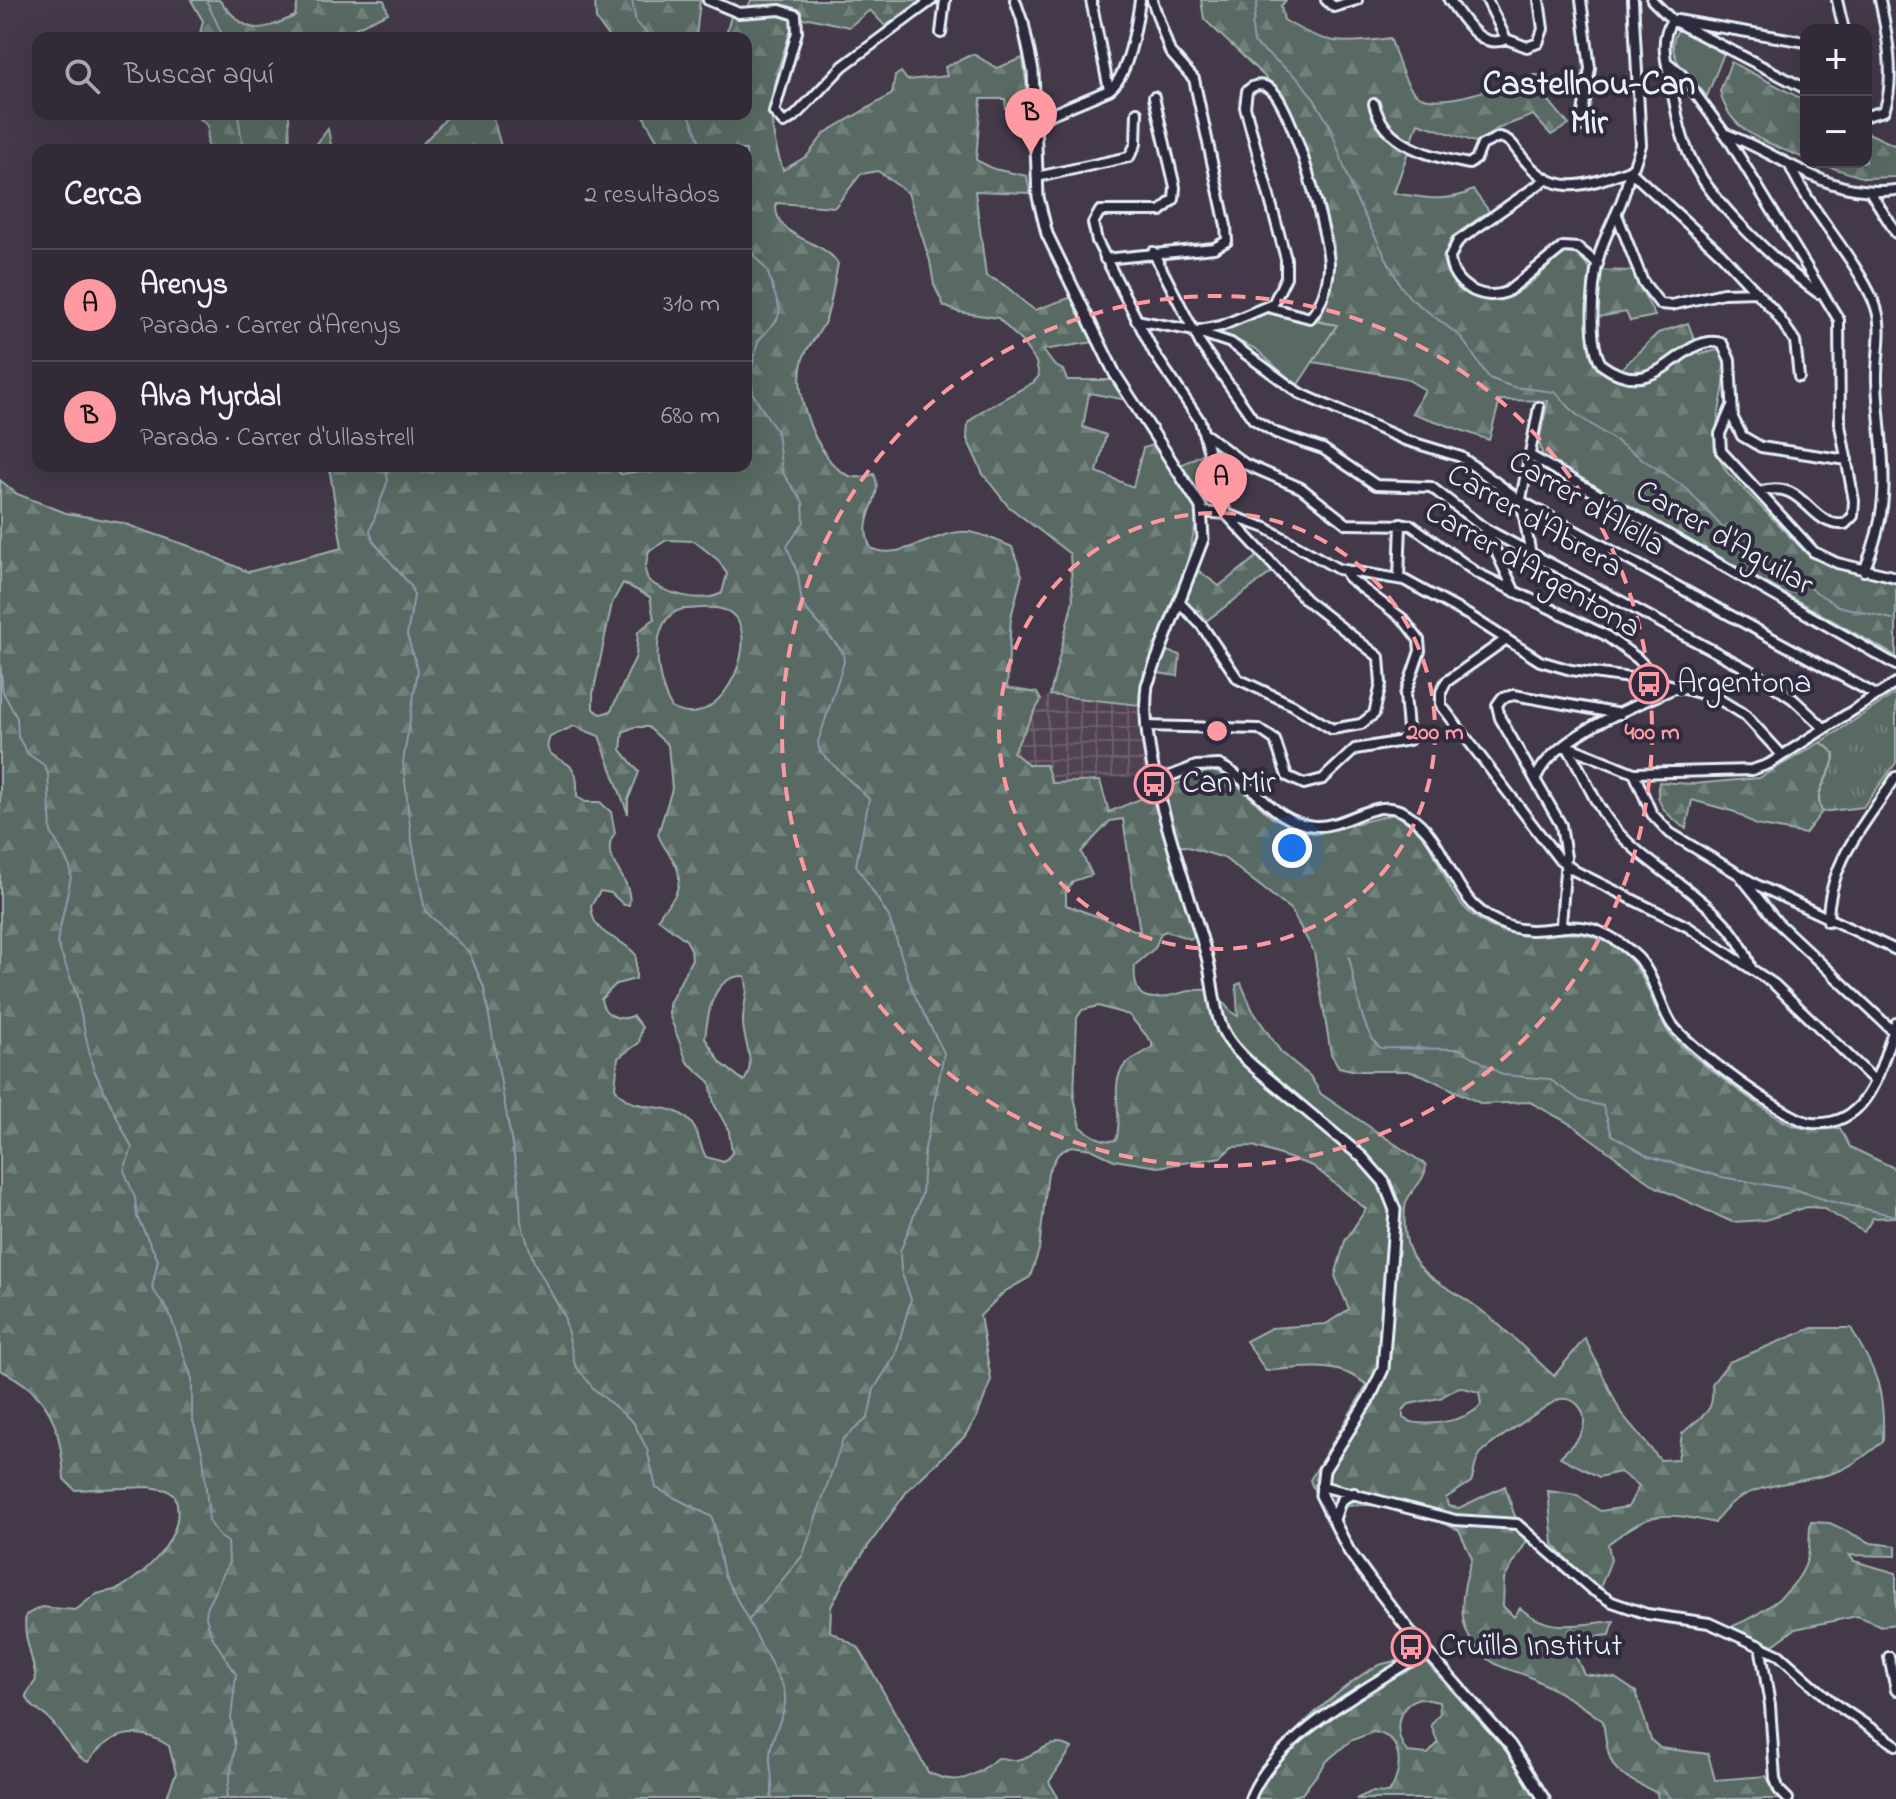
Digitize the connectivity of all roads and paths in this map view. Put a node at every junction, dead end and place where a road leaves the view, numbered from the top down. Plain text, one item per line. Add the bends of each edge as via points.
1 (708, 0) edge
2 (932, 0) edge
3 (945, 0) edge
4 (1015, 0) edge
5 (1091, 0) edge
6 (1140, 0) edge
7 (1152, 0) edge
8 (1326, 0) edge
9 (1357, 0) edge
10 (1449, 0) edge
11 (1487, 0) edge
12 (1539, 0) edge
13 (1581, 0) edge
14 (1633, 0) edge
15 (1652, 0) edge
16 (1837, 0) edge
17 (1880, 0) edge
18 (1672, 20) junction
19 (1023, 23) joint
20 (1843, 24) edge
21 (941, 33) dead end
22 (1506, 39) junction
23 (1800, 41) edge
24 (1667, 62) junction
25 (1800, 86) edge
26 (1109, 90) junction
27 (1154, 97) dead end
28 (1374, 104) dead end
29 (1137, 112) dead end
30 (1872, 114) edge
31 (1035, 121) junction
32 (1581, 126) dead end
33 (1724, 133) junction
34 (1790, 166) junction
35 (1629, 170) junction
36 (1037, 177) junction
37 (1545, 180) junction
38 (1896, 190) edge
39 (1871, 193) junction
40 (1617, 215) junction
41 (1896, 233) edge
42 (1153, 252) junction
43 (1105, 259) junction
44 (1598, 264) junction
45 (1757, 292) junction
46 (1822, 295) junction
47 (1268, 307) junction
48 (1136, 320) junction
49 (1195, 331) junction
50 (1799, 377) dead end
51 (1539, 407) dead end
52 (1731, 408) junction
53 (1206, 435) junction
54 (1529, 455) junction
55 (1847, 460) junction
56 (1759, 492) junction
57 (1521, 501) junction
58 (1203, 512) junction
59 (1226, 514) junction
60 (1401, 524) junction
61 (1484, 528) junction
62 (1530, 550) junction
63 (1345, 571) junction
64 (1864, 571) junction
65 (1896, 577) edge
66 (1399, 578) junction
67 (1515, 592) junction
68 (1180, 603) junction
69 (1505, 640) junction
70 (1896, 665) edge
71 (1660, 682) junction
72 (1896, 683) edge
73 (1678, 686) junction
74 (1876, 695) junction
75 (1620, 714) junction
76 (1146, 726) junction
77 (1823, 727) junction
78 (1565, 745) junction
79 (1782, 755) junction
80 (1634, 773) junction
81 (1896, 777) edge
82 (1536, 778) junction
83 (1157, 781) junction
84 (1566, 866) junction
85 (1741, 876) junction
86 (1828, 921) junction
87 (1561, 925) junction
88 (1896, 950) edge
89 (1751, 968) junction
90 (1894, 1027) edge
91 (1875, 1081) junction
92 (1355, 1493) junction
93 (1329, 1496) junction
94 (1334, 1521) junction
95 (1419, 1643) junction
96 (1760, 1645) junction
97 (1430, 1656) junction
98 (1889, 1657) dead end
99 (1411, 1661) junction
100 (1896, 1690) edge
101 (1896, 1745) edge
102 (1250, 1799) edge
103 (1544, 1799) edge
104 (1788, 1799) edge

1 - 2 street via 739,13 792,12 798,20 774,112 784,123 843,66
3 - 21 street
4 - 19 street
5 - 26 street
6 - 26 street via 1120,78
7 - 42 street via 1170,52 1194,79 1227,236 1221,247
8 - 9 street via 1339,7
10 - 22 street via 1483,39
11 - 22 street
12 - 22 street via 1543,29 1538,43 1521,47
13 - 32 street via 1590,68
14 - 35 street via 1641,145
15 - 18 street
16 - 20 street
17 - 30 street via 1892,92 1884,111
18 - 23 street
18 - 24 street via 1664,37
18 - 25 street
19 - 31 street via 1033,71
24 - 33 street
24 - 46 street via 1682,132 1701,177 1788,269
26 - 31 street
27 - 43 street via 1174,199 1161,211 1097,213 1093,227
28 - 37 street via 1378,120 1406,145 1469,164 1487,141 1504,137
29 - 36 street via 1136,144 1129,157
31 - 36 street
33 - 34 street
33 - 46 street
34 - 39 street
34 - 64 street via 1870,296 1879,320 1877,383 1890,463 1890,507
35 - 37 street via 1579,186
35 - 40 street
35 - 45 street
36 - 58 street via 1047,234 1104,352
37 - 44 street via 1458,241 1450,257 1455,275 1474,291 1496,295 1563,247 1578,248
38 - 39 street
39 - 41 street
40 - 44 street
40 - 45 street via 1643,282 1660,304
42 - 43 street
42 - 49 street, Carrer d'Abrera
43 - 48 street
44 - 52 street via 1593,334 1602,365 1624,376 1644,378 1701,345 1722,343 1730,360
45 - 50 street via 1795,341
46 - 55 street via 1841,327 1840,414
47 - 47 street via 1280,293 1287,270 1281,230 1245,107 1247,91 1258,85 1277,95 1289,121 1322,218 1329,267 1323,297 1310,318
47 - 49 street
48 - 49 street, Carrer d'Alella
48 - 53 street
49 - 57 street, Carrer d'Alella via 1249,353 1299,393 1405,440 1461,457
49 - 61 street, Carrer d'Abrera via 1253,419 1323,449 1376,485 1431,487
51 - 54 street
52 - 55 street via 1739,431 1753,444
52 - 56 street via 1720,434 1721,451
53 - 59 street
53 - 60 street, Carrer d'Argentona via 1245,464 1301,488 1347,524
54 - 57 street
54 - 70 street, Carrer d'Aguilar
55 - 56 street via 1854,501 1853,516 1845,524 1822,519 1793,493 1776,488
56 - 64 street via 1814,552
57 - 62 street
57 - 74 street, Carrer d'Alella
58 - 59 street
58 - 68 street via 1203,539
59 - 63 street via 1272,530
59 - 68 street via 1306,600 1379,657 1381,684 1374,714 1353,727 1326,728 1287,701 1247,686
60 - 66 street
60 - 67 street, Carrer d'Argentona via 1414,527 1455,560
61 - 62 street, Carrer d'Abrera
61 - 67 street
62 - 77 street, Carrer d'Abrera via 1753,672
63 - 66 street
63 - 76 street via 1408,624 1419,640 1405,695 1409,740 1355,749 1323,779 1304,784 1287,776 1275,740 1259,729
64 - 65 street
66 - 69 street
67 - 71 street, Carrer d'Argentona via 1605,635
68 - 76 street via 1147,685
69 - 71 street via 1561,668
69 - 84 street via 1446,682 1441,705
71 - 73 street
72 - 74 street
73 - 75 street
73 - 79 street via 1731,705
74 - 77 street
75 - 78 street
75 - 82 street via 1539,698 1502,698 1497,706 1500,718
76 - 83 street
77 - 79 street
78 - 80 street
78 - 82 street via 1547,757
78 - 89 street via 1615,829 1715,914
79 - 80 street via 1743,771
80 - 85 street via 1658,823
81 - 86 street via 1845,849 1831,889
82 - 84 street via 1561,825
83 - 87 street via 1196,766 1219,765 1274,811 1316,826 1379,808 1399,809 1432,837 1457,886 1479,913 1518,929
83 - 93 street via 1227,1037 1253,1066 1362,1157 1392,1197 1395,1228 1383,1369 1324,1470
84 - 87 street
84 - 89 street via 1688,927
85 - 86 street
85 - 90 street via 1769,915
86 - 88 street
87 - 91 street via 1596,929 1637,957 1687,1043 1787,1116 1810,1123 1846,1119 1864,1103
89 - 91 street via 1785,993
90 - 91 street
92 - 93 street
92 - 93 street via 1341,1490
92 - 96 street via 1455,1520 1517,1524 1612,1602 1647,1614 1709,1623
93 - 94 street
93 - 94 street
94 - 95 street via 1349,1551
95 - 97 street
95 - 99 street
96 - 101 street
96 - 104 street via 1775,1779
97 - 99 street
97 - 103 street via 1510,1745
98 - 100 street
99 - 102 street via 1295,1742 1256,1783

